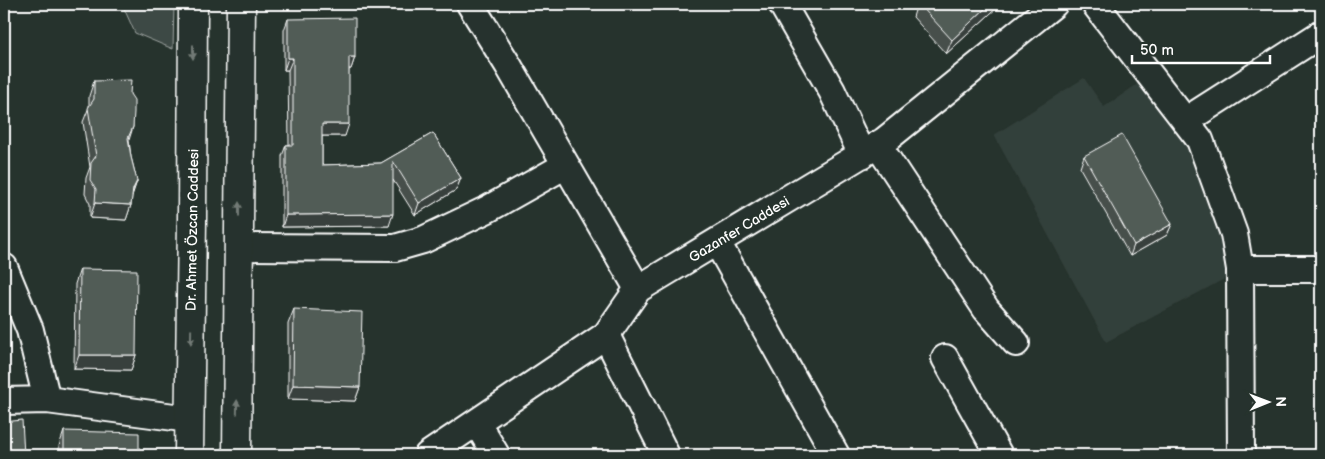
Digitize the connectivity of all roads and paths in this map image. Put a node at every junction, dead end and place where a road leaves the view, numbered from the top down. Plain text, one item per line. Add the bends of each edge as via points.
1 (193, 4) edge
2 (241, 4) edge
3 (470, 4) edge
4 (782, 4) edge
5 (1054, 4) edge
6 (1095, 4) edge
7 (1321, 34) edge
8 (1185, 121) junction
9 (870, 150) junction
10 (566, 165) junction
11 (717, 242) junction
12 (239, 247) junction
13 (4, 267) edge
14 (1240, 269) junction
15 (1321, 269) edge
16 (638, 289) junction
17 (606, 335) junction
18 (1016, 343) dead end
19 (945, 358) dead end
20 (47, 400) junction
21 (4, 401) edge
22 (189, 419) junction
23 (477, 422) junction
24 (189, 455) edge
25 (237, 455) edge
26 (428, 455) edge
27 (496, 455) edge
28 (666, 455) edge
29 (836, 455) edge
30 (999, 455) edge
31 (1241, 455) edge

1 -> 22 main road, Dr. Ahmet Özcan Caddesi
12 -> 2 main road
3 - 10 street
4 - 9 street
5 - 9 street, Gazanfer Caddesi
6 - 8 street
7 - 8 street
8 - 14 street via 1203,148 1234,234
9 - 11 street, Gazanfer Caddesi
9 - 18 street via 986,309
10 - 12 street via 488,209 423,240 395,248
10 - 16 street
11 - 16 street, Gazanfer Caddesi
11 - 29 street
25 -> 12 main road
13 - 20 street via 30,330
14 - 15 street
14 - 31 street
16 - 17 street, Gazanfer Caddesi
17 - 23 street, Gazanfer Caddesi
17 - 28 street
19 - 30 street
20 - 21 street
20 - 22 street
22 - 24 main road, Dr. Ahmet Özcan Caddesi
23 - 26 street, Gazanfer Caddesi
23 - 27 street

